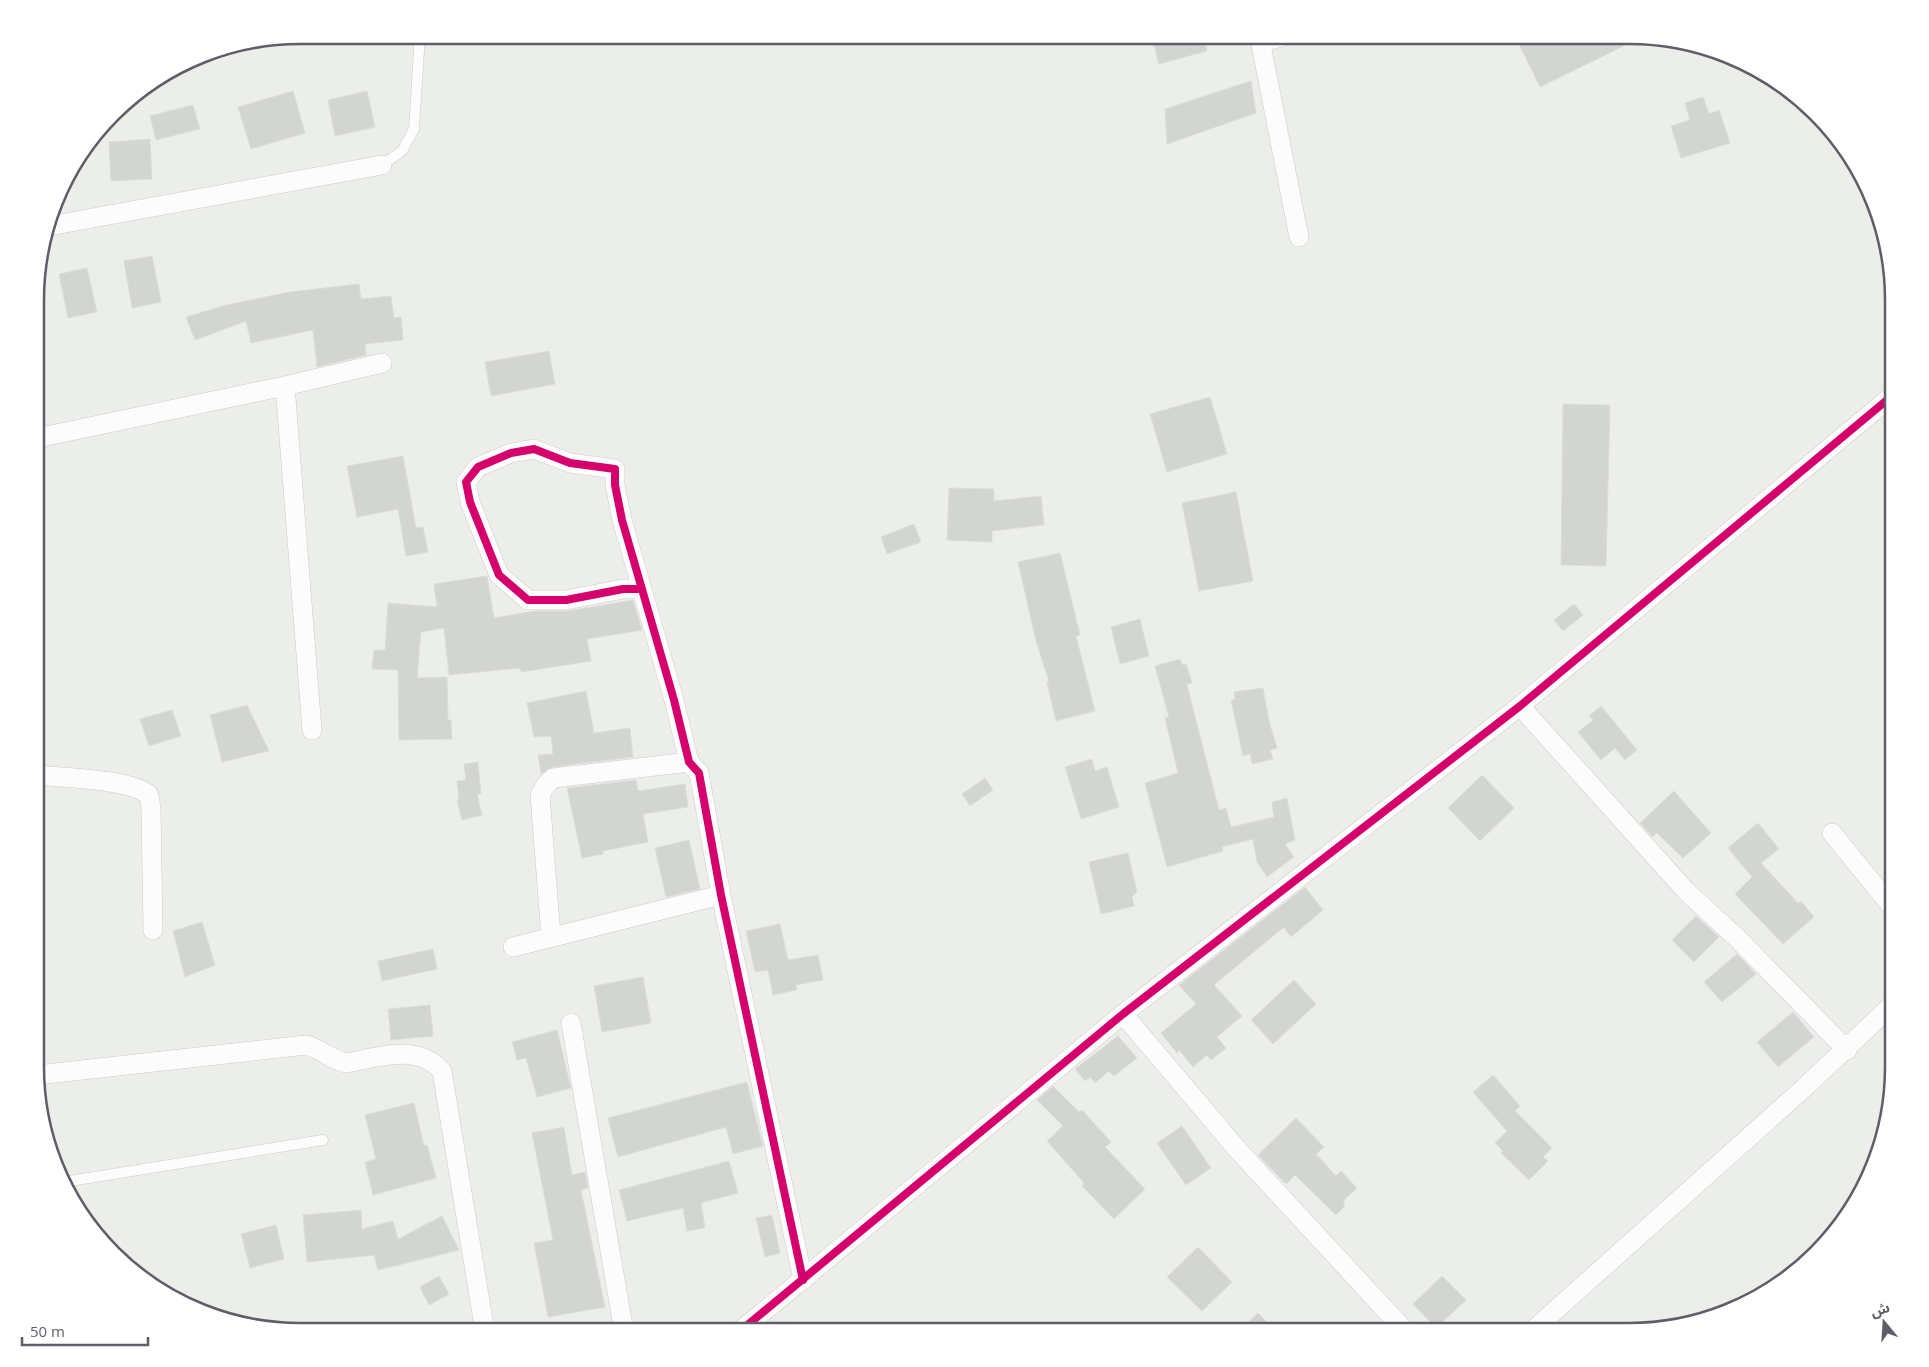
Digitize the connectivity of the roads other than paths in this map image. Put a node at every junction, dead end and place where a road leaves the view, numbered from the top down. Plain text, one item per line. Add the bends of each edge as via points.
1 (419, 44) edge
2 (1261, 44) edge
3 (382, 165) joint
4 (55, 225) edge
5 (1300, 237) dead end
6 (382, 363) dead end
7 (285, 386) junction
8 (1885, 402) edge
9 (44, 437) edge
10 (641, 589) junction
11 (1520, 706) junction
12 (312, 730) dead end
13 (689, 762) junction
14 (44, 776) edge
15 (1832, 833) dead end
16 (721, 895) junction
17 (1885, 897) edge
18 (153, 930) dead end
19 (551, 937) junction
20 (513, 947) dead end
21 (1885, 1013) edge
22 (1124, 1014) junction
23 (571, 1023) dead end
24 (1847, 1050) junction
25 (44, 1074) edge
26 (323, 1140) dead end
27 (70, 1181) edge
28 (803, 1280) junction
29 (483, 1323) edge
30 (622, 1323) edge
31 (750, 1323) edge
32 (1398, 1323) edge
33 (1541, 1323) edge

1 - 3 lane via 414,129 402,151
2 - 5 street
3 - 4 street
6 - 7 street
7 - 9 street
7 - 12 street
8 - 11 street
10 - 10 street via 622,520 615,469 570,463 534,449 511,453 478,467 466,482 470,502 499,575 528,600 566,600 623,589
10 - 13 street
11 - 22 street
11 - 24 street via 1686,891
13 - 16 street via 699,773
13 - 19 street via 553,778 545,786 540,795
14 - 18 street via 114,783 143,790 149,795
15 - 17 street
16 - 19 street
16 - 28 street
19 - 20 street
21 - 24 street
22 - 28 street
22 - 32 street via 1237,1149
23 - 30 street
24 - 33 street
25 - 29 street via 306,1045 319,1048 346,1063 404,1053 422,1056 442,1071
26 - 27 lane
28 - 31 street

